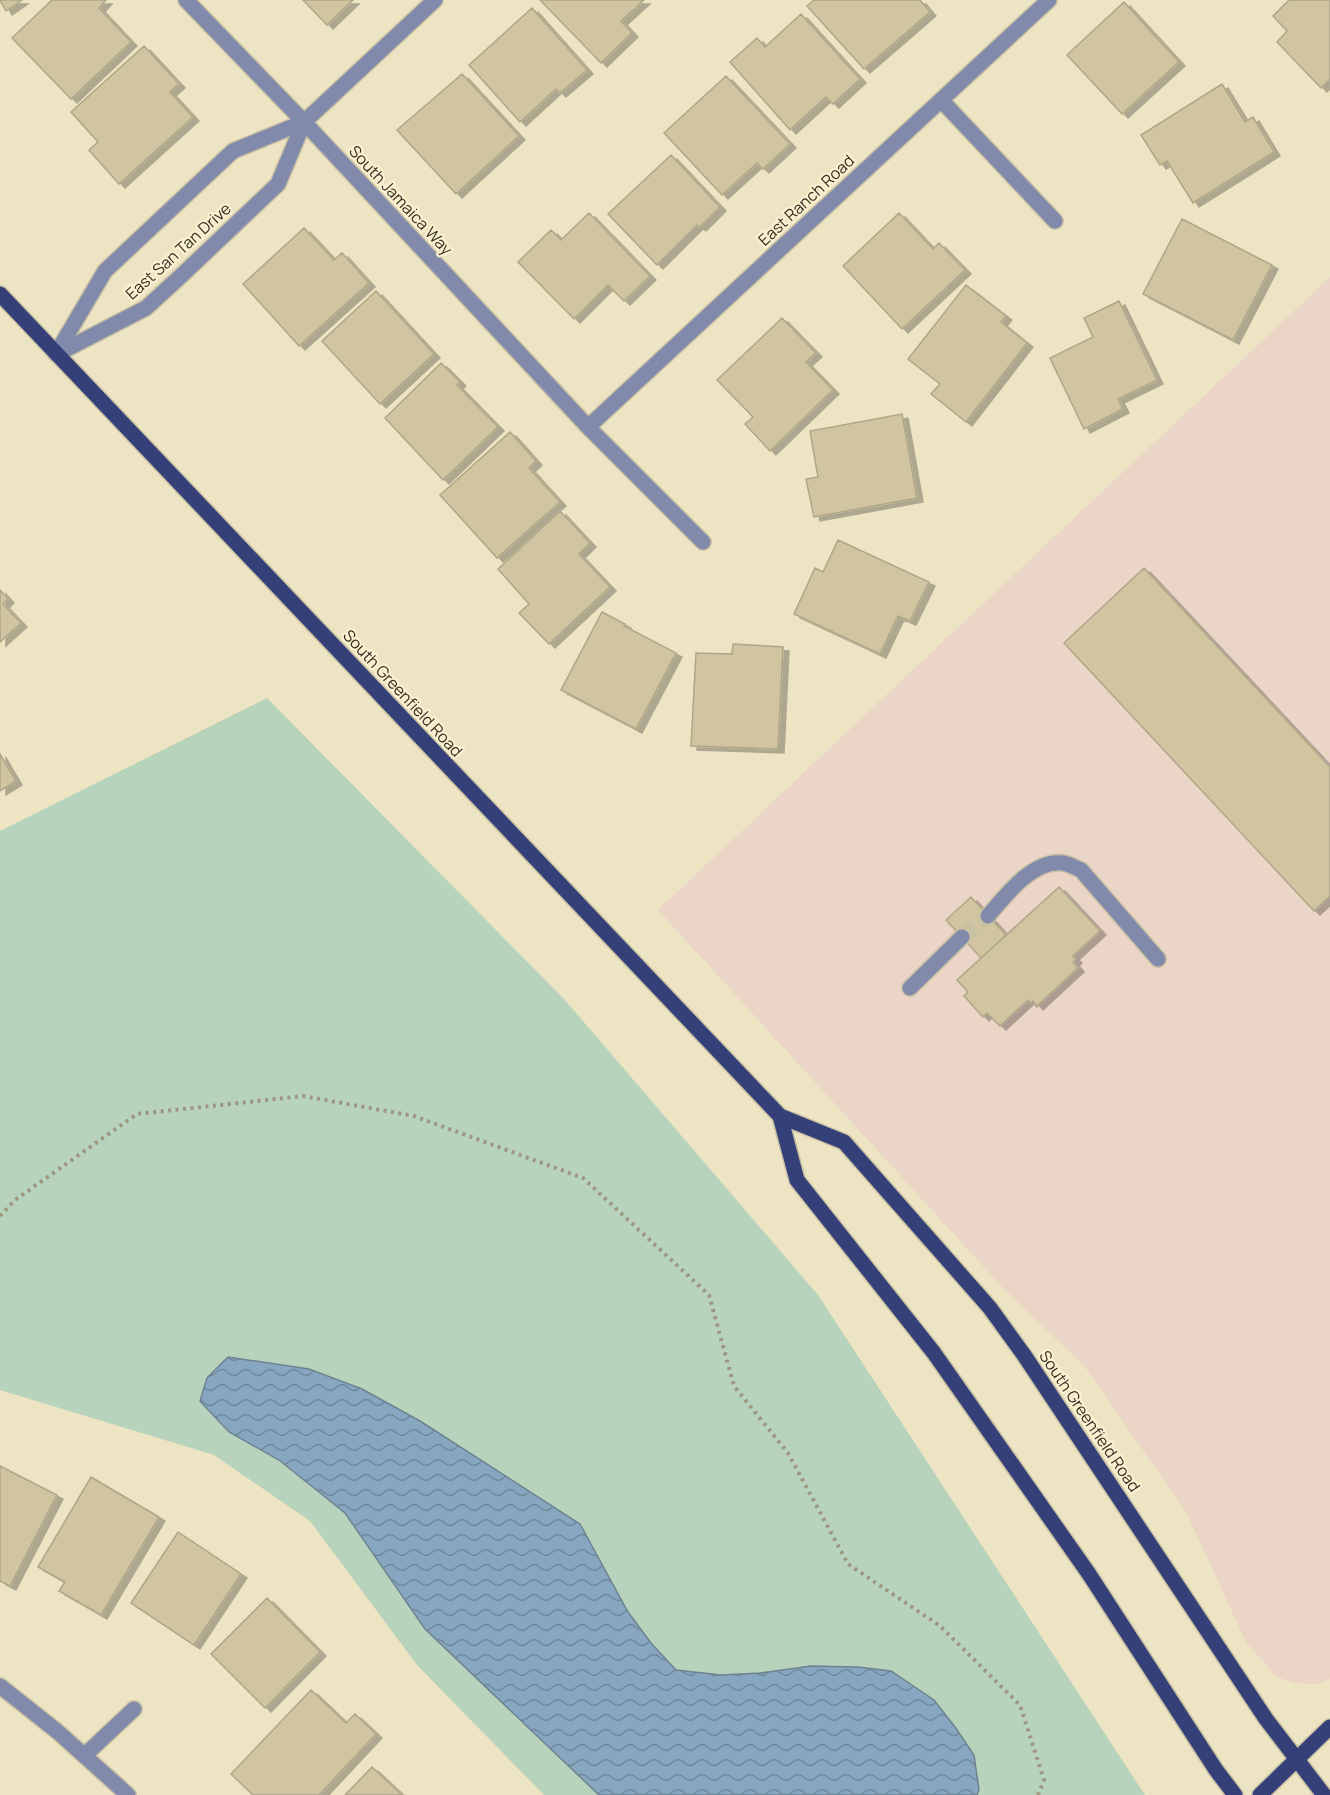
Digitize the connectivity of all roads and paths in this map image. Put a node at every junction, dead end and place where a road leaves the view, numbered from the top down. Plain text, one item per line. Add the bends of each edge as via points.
1 (186, 0) edge
2 (435, 0) edge
3 (1049, 0) edge
4 (941, 100) junction
5 (304, 122) junction
6 (1055, 221) dead end
7 (0, 294) edge
8 (56, 354) junction
9 (588, 427) junction
10 (702, 542) dead end
11 (988, 915) tunnel mouth
12 (962, 938) tunnel mouth
13 (1158, 959) dead end
14 (910, 988) dead end
15 (780, 1116) junction
16 (0, 1216) edge
17 (0, 1686) edge
18 (134, 1709) dead end
19 (1330, 1728) edge
20 (85, 1755) junction
21 (1297, 1759) junction
22 (128, 1795) edge
23 (1038, 1795) edge
24 (1235, 1795) edge
25 (1260, 1795) edge
26 (1324, 1795) edge

1 - 5 street, South Jamaica Way
2 - 5 street, East San Tan Drive
3 - 4 street, East Ranch Road
4 - 6 street
4 - 9 street, East Ranch Road
5 - 8 street, East San Tan Drive via 233,151 111,265
5 - 8 street, East San Tan Drive via 278,184 190,267 146,308
5 - 9 street, South Jamaica Way
7 - 8 main road, South Greenfield Road
8 - 15 main road, South Greenfield Road
9 - 10 street, South Jamaica Way
11 - 13 street via 1029,874 1047,865 1064,863 1081,870
12 - 14 street
15 - 21 main road, South Greenfield Road via 844,1142 990,1308 1266,1719
15 - 24 main road, South Greenfield Road via 797,1180 934,1353 1089,1574
16 - 23 path via 15,1200 137,1114 303,1096 414,1116 583,1178 709,1294 734,1386 788,1454 848,1564 940,1626 1020,1705 1044,1780
17 - 20 street
18 - 20 street
19 - 21 main road
20 - 22 street
21 - 25 main road
21 - 26 main road, South Greenfield Road

